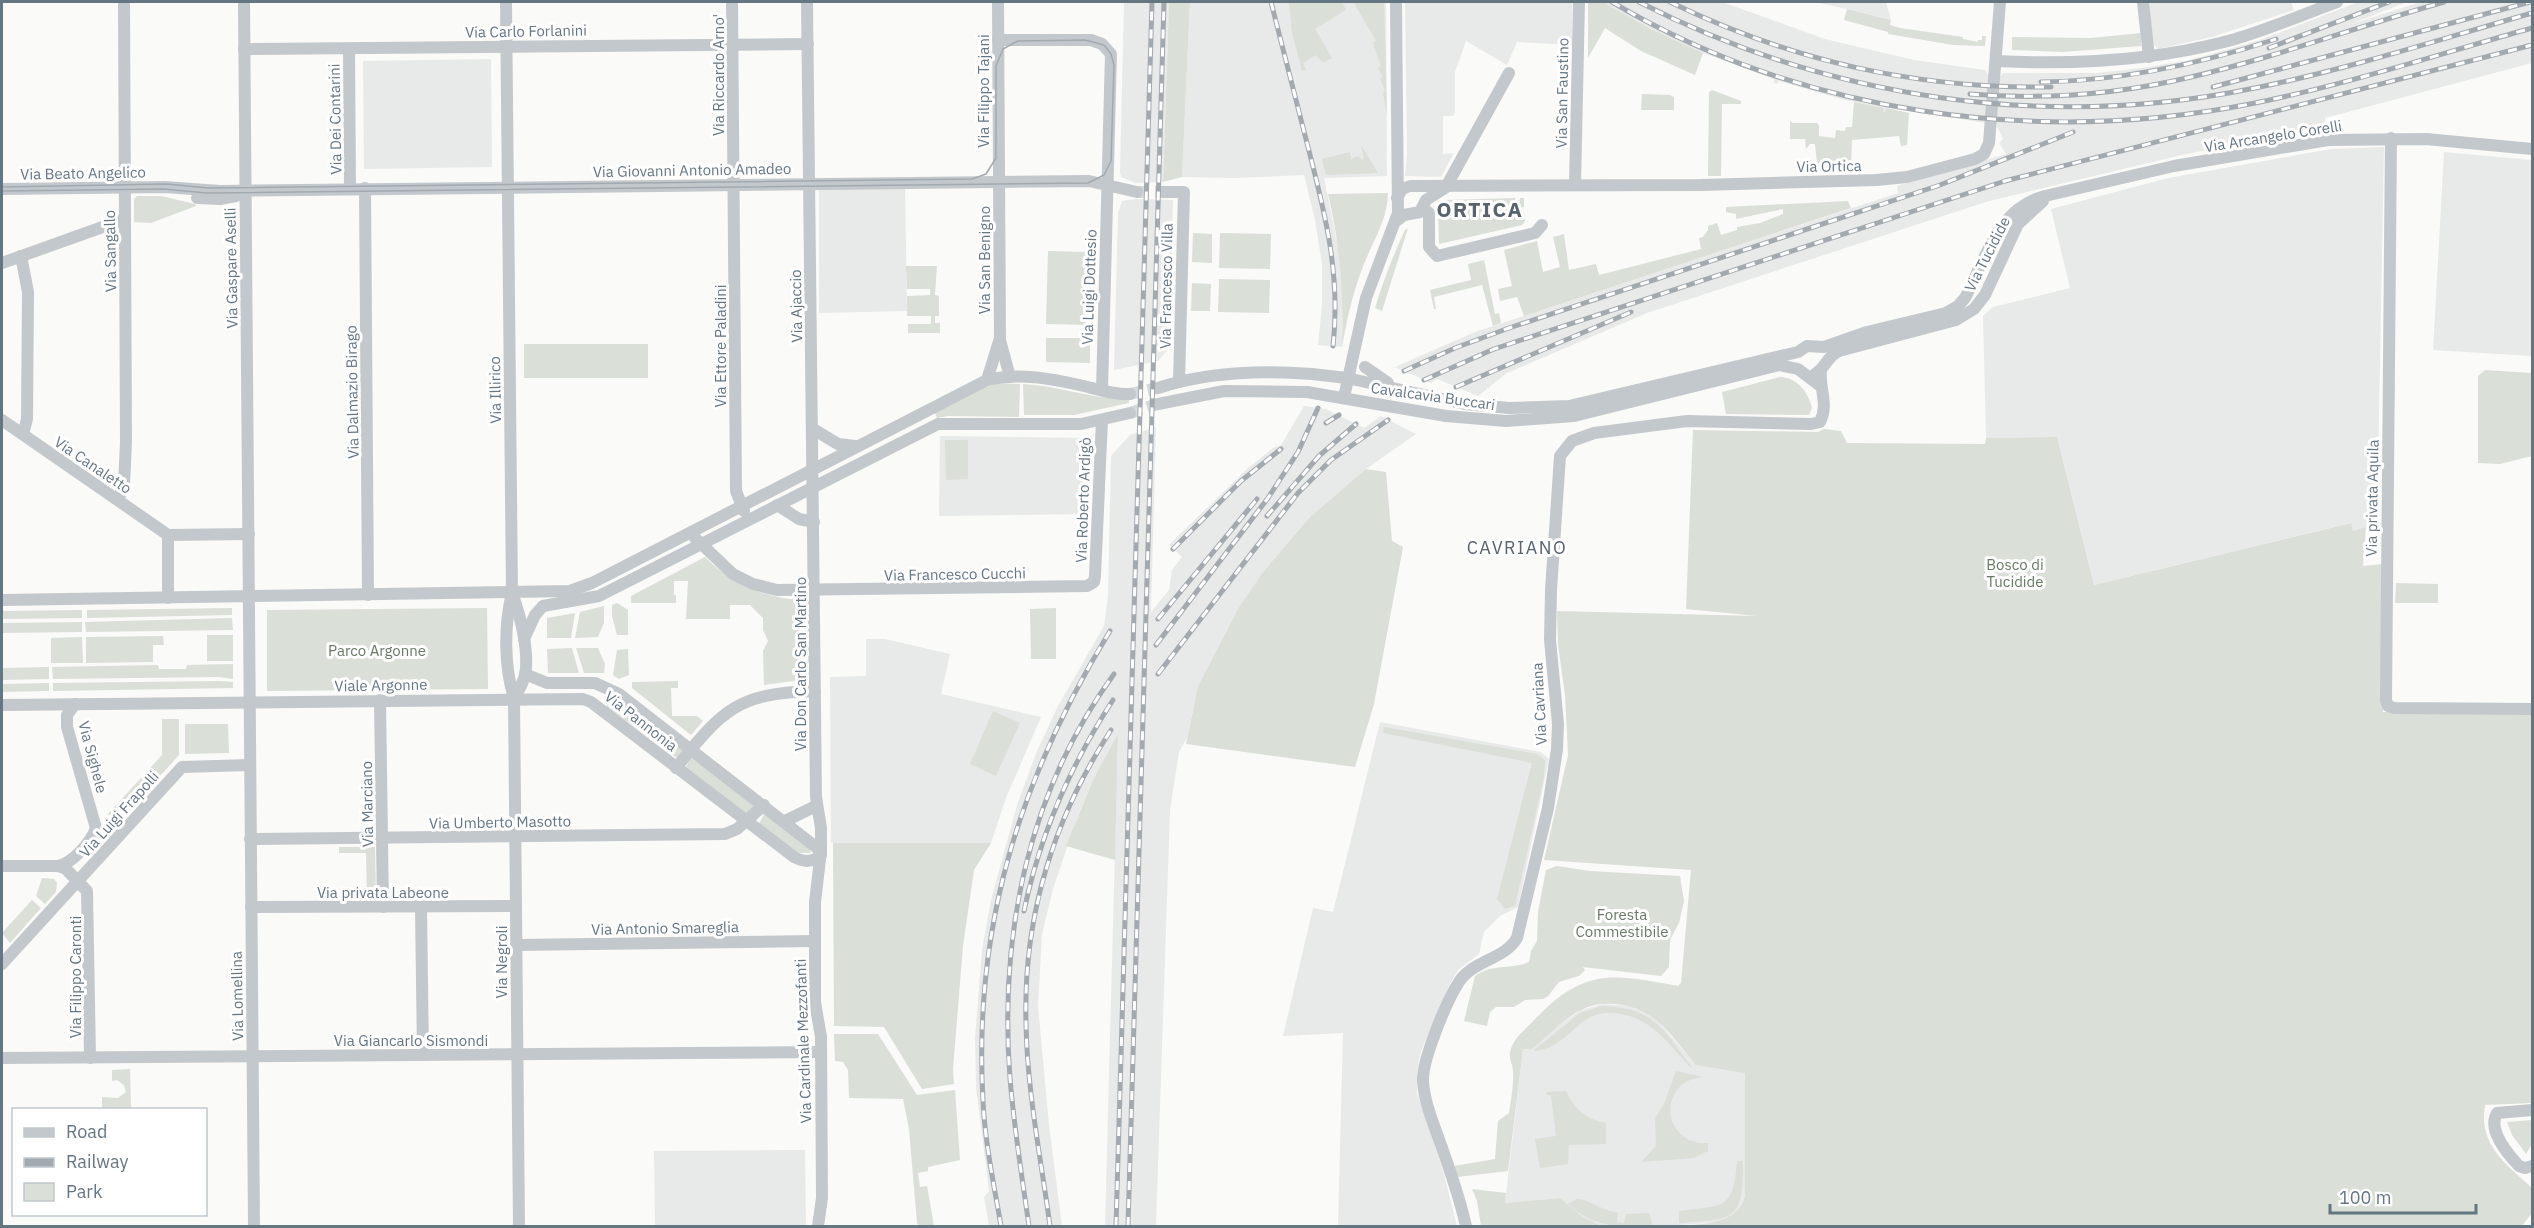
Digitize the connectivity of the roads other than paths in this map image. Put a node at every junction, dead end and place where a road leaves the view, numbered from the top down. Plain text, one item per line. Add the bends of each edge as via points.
1 (124, 2) edge
2 (244, 2) edge
3 (506, 2) edge
4 (732, 2) edge
5 (807, 2) edge
6 (998, 2) edge
7 (1396, 2) edge
8 (1579, 2) edge
9 (2000, 2) edge
10 (2143, 2) edge
11 (2337, 2) edge
12 (998, 40) junction
13 (733, 44) junction
14 (808, 44) junction
15 (507, 47) junction
16 (244, 49) junction
17 (349, 49) junction
18 (2149, 57) junction
19 (1996, 61) junction
20 (1509, 72) dead end
21 (2391, 142) junction
22 (2532, 149) edge
23 (999, 181) junction
24 (810, 183) junction
25 (1107, 184) junction
26 (734, 185) junction
27 (1575, 185) junction
28 (508, 186) junction
29 (125, 187) junction
30 (1446, 187) junction
31 (365, 188) junction
32 (2, 189) edge
33 (350, 189) junction
34 (246, 190) junction
35 (1137, 192) tunnel mouth
36 (1164, 192) tunnel mouth
37 (1402, 192) junction
38 (2056, 194) junction
39 (1424, 204) junction
40 (1408, 214) junction
41 (125, 219) junction
42 (1395, 222) junction
43 (1542, 225) dead end
44 (2006, 249) junction
45 (1987, 251) junction
46 (21, 256) junction
47 (2, 263) edge
48 (1998, 267) junction
49 (1000, 338) junction
50 (1817, 347) junction
51 (1354, 348) junction
52 (1798, 352) junction
53 (1823, 366) junction
54 (1803, 371) junction
55 (1010, 376) junction
56 (1347, 378) junction
57 (987, 380) junction
58 (1692, 381) junction
59 (1179, 382) junction
60 (1819, 385) junction
61 (1158, 388) tunnel mouth
62 (1102, 390) junction
63 (1399, 390) junction
64 (1130, 394) tunnel mouth
65 (1344, 397) junction
66 (1158, 404) tunnel mouth
67 (1130, 412) tunnel mouth
68 (2, 420) edge
69 (1102, 420) junction
70 (813, 429) junction
71 (23, 434) junction
72 (855, 446) junction
73 (813, 468) junction
74 (813, 486) junction
75 (118, 500) junction
76 (741, 505) junction
77 (777, 505) junction
78 (749, 519) junction
79 (814, 522) junction
80 (687, 533) junction
81 (249, 534) junction
82 (168, 535) junction
83 (701, 543) junction
84 (1094, 582) joint
85 (814, 591) junction
86 (512, 593) junction
87 (369, 595) junction
88 (249, 597) junction
89 (168, 598) junction
90 (2, 600) edge
91 (524, 639) junction
92 (525, 674) junction
93 (604, 686) junction
94 (815, 691) junction
95 (514, 698) junction
96 (380, 700) junction
97 (249, 702) junction
98 (591, 702) junction
99 (75, 704) junction
100 (2, 705) edge
101 (2532, 709) edge
102 (691, 749) junction
103 (250, 765) junction
104 (676, 768) junction
105 (764, 805) junction
106 (816, 806) junction
107 (746, 821) junction
108 (785, 821) junction
109 (95, 822) junction
110 (125, 829) junction
111 (515, 837) junction
112 (382, 838) junction
113 (250, 839) junction
114 (821, 853) junction
115 (2, 866) edge
116 (58, 866) junction
117 (79, 880) junction
118 (89, 896) joint
119 (421, 906) junction
120 (516, 906) junction
121 (383, 907) junction
122 (251, 908) junction
123 (815, 941) junction
124 (516, 945) junction
125 (2, 964) edge
126 (821, 1052) junction
127 (517, 1054) junction
128 (423, 1055) junction
129 (252, 1056) junction
130 (2, 1058) edge
131 (90, 1058) junction
132 (2532, 1110) edge
133 (2532, 1166) edge
134 (254, 1227) edge
135 (519, 1227) edge
136 (818, 1227) edge
137 (1466, 1227) edge

1 - 29 street, Via Sangallo
2 - 16 street, Via Gaspare Aselli
3 - 15 street, Via Illirico
4 - 13 street, Via Riccardo Arno'
5 - 14 street, Via Ajaccio
6 - 12 street, Via Filippo Tajani
7 - 37 street
8 - 27 street, Via San Faustino
9 - 19 street, Via Ortica
10 - 18 street
11 - 18 street via 2230,40
12 - 23 street, Via Filippo Tajani
12 - 25 street, Via Luigi Dottesio via 1088,40 1099,42 1108,50 1111,59
13 - 14 street, Via Carlo Forlanini
13 - 15 street, Via Carlo Forlanini
13 - 26 street, Via Riccardo Arno'
14 - 24 street, Via Ajaccio
15 - 17 street, Via Carlo Forlanini
15 - 28 street, Via Illirico
16 - 17 street, Via Carlo Forlanini
16 - 34 street, Via Gaspare Aselli
17 - 33 street, Via Dei Contarini
18 - 19 street via 2074,63
19 - 27 street, Via Ortica via 1989,143 1984,154 1975,159 1907,177 1873,180
20 - 30 street
21 - 22 street, Via Arcangelo Corelli via 2459,141
21 - 38 street, Via Arcangelo Corelli via 2320,141 2167,168
21 - 101 street, Via privata Aquila via 2386,700 2394,708
23 - 24 street, Via Giovanni Antonio Amadeo
23 - 25 street, Via Giovanni Antonio Amadeo
23 - 49 street, Via San Benigno
24 - 26 street, Via Giovanni Antonio Amadeo
24 - 70 street, Via Ajaccio
25 - 35 street, Via Giovanni Antonio Amadeo
25 - 62 street, Via Luigi Dottesio
26 - 28 street, Via Giovanni Antonio Amadeo
26 - 76 street, Via Ettore Paladini via 736,491
27 - 30 street
28 - 31 street, Via Giovanni Antonio Amadeo
28 - 86 street, Via Illirico
29 - 32 street, Via Beato Angelico
29 - 34 street, Via Beato Angelico
29 - 41 street, Via Sangallo
30 - 37 street
30 - 39 street
31 - 33 street, Via Giovanni Antonio Amadeo
31 - 87 street, Via Dalmazio Birago
33 - 34 street, Via Giovanni Antonio Amadeo
34 - 81 street, Via Gaspare Aselli
36 - 59 street, Via Francesco Villa via 1184,192
37 - 39 street via 1423,192
37 - 40 street via 1402,211
37 - 42 street
38 - 44 street, Via Tucidide via 2025,216
38 - 45 street, Via Tucidide via 2037,198 2016,210 2002,224
39 - 40 street via 1417,213
39 - 43 street via 1429,216 1430,247 1437,256 1535,233
40 - 42 street
41 - 46 street
41 - 75 street, Via Sangallo via 126,442 124,485
42 - 51 street via 1371,278
44 - 45 street via 1995,246
44 - 48 street, Via Tucidide
45 - 48 street via 1988,260
45 - 50 street, Via Tucidide via 1965,298 1953,310
46 - 47 street
46 - 71 street via 28,292 27,419
48 - 53 street, Via Tucidide via 1981,302 1956,320 1848,348 1833,354
49 - 55 street, Via San Benigno
49 - 57 street, Via San Benigno
50 - 52 street, Via Tucidide via 1805,346
50 - 53 street via 1823,353
51 - 56 street
51 - 63 street, Cavalcavia Buccari, bridge via 1368,369
52 - 54 street via 1796,360
52 - 58 street, Via Tucidide
53 - 54 street, Via Tucidide
53 - 60 street, Via Cavriana
54 - 58 street, Via Tucidide via 1772,366
54 - 60 street
55 - 57 street
55 - 62 street via 1045,378
56 - 59 street, Cavalcavia Buccari, bridge via 1252,373
56 - 63 street, Cavalcavia Buccari, bridge
56 - 65 street
57 - 72 street
58 - 63 street, Cavalcavia Buccari, bridge via 1569,406 1509,408 1465,404
58 - 65 street, Cavalcavia Buccari, bridge via 1574,416 1506,421 1446,416
59 - 61 street, Cavalcavia Buccari
60 - 137 street, Via Cavriana via 1825,408 1820,422 1686,422 1609,431 1578,438 1561,455 1550,640 1558,724 1548,808 1517,938 1508,950 1461,978 1423,1071 1427,1104
62 - 64 street
65 - 66 street, Cavalcavia Buccari, bridge via 1307,392 1224,391
67 - 69 street
68 - 71 street, Via Canaletto
69 - 74 street via 1081,424 938,424
69 - 84 street, Via Roberto Ardigò
70 - 72 street via 838,444
70 - 73 street, Via Ajaccio
71 - 75 street, Via Canaletto
72 - 73 street
73 - 74 street, Via Ajaccio
73 - 76 street
74 - 77 street
74 - 79 street, Via Don Carlo San Martino
75 - 82 street, Via Canaletto
76 - 78 street, Via Ettore Paladini
76 - 80 street
77 - 78 street
77 - 79 street via 799,519
78 - 83 street
79 - 85 street, Via Don Carlo San Martino
80 - 83 street, Via Francesco Cucchi
80 - 86 street via 578,589
81 - 82 street
81 - 88 street, Via Gaspare Aselli
82 - 89 street
83 - 85 street, Via Francesco Cucchi via 726,569 747,582 774,590
83 - 91 street via 599,596 543,606
84 - 85 street, Via Francesco Cucchi via 1087,586
85 - 94 street, Via Don Carlo San Martino
86 - 87 street
86 - 91 street
86 - 95 street via 507,611 507,673
87 - 88 street
88 - 89 street
88 - 97 street
89 - 90 street
91 - 92 street
92 - 93 street, Via Pannonia via 547,683 587,682
92 - 95 street
93 - 98 street
93 - 102 street, Via Pannonia via 620,693
94 - 102 street via 774,693 746,701 717,720
94 - 106 street, Via Don Carlo San Martino
95 - 96 street, Viale Argonne
95 - 98 street, Via Pannonia via 575,698
95 - 111 street, Via Negroli
96 - 97 street, Viale Argonne
96 - 112 street, Via Marciano
97 - 99 street, Viale Argonne
97 - 103 street, Via Lomellina
98 - 104 street, Via Pannonia
99 - 100 street, Viale Argonne
99 - 109 street, Via Sighele via 67,715 67,727
102 - 104 street, Via Pannonia
102 - 105 street, Via Pannonia
103 - 110 street, Via Luigi Frapolli via 182,767
103 - 113 street, Via Lomellina
104 - 107 street, Via Pannonia
105 - 107 street, Via Umberto Masotto
105 - 108 street, Via Pannonia
106 - 108 street
106 - 114 street, Via Don Carlo San Martino
107 - 111 street, Via Umberto Masotto via 725,834
107 - 114 street, Via Pannonia via 802,861 816,860
108 - 114 street, Via Pannonia
109 - 110 street via 111,833
109 - 116 street, Via Luigi Frapolli via 91,837 69,862
110 - 117 street, Via Luigi Frapolli
111 - 112 street, Via Umberto Masotto
111 - 120 street, Via Negroli
112 - 113 street, Via Umberto Masotto
112 - 121 street, Via Marciano
113 - 122 street, Via Lomellina
114 - 123 street, Via Cardinale Mezzofanti
115 - 116 street
116 - 117 street
117 - 118 street, Via Luigi Frapolli
117 - 125 street, Via Luigi Frapolli
118 - 131 street, Via Filippo Caronti
119 - 120 street, Via privata Labeone
119 - 121 street, Via privata Labeone
119 - 128 street
120 - 124 street, Via Negroli
121 - 122 street, Via privata Labeone
122 - 129 street, Via Lomellina
123 - 124 street, Via Antonio Smareglia
123 - 126 street, Via Cardinale Mezzofanti via 815,1002
124 - 127 street, Via Negroli
126 - 127 street, Via Giancarlo Sismondi
126 - 136 street, Via Cardinale Mezzofanti via 822,1198
127 - 128 street, Via Giancarlo Sismondi
127 - 135 street, Via Negroli
128 - 129 street, Via Giancarlo Sismondi
129 - 131 street, Via Giancarlo Sismondi
129 - 134 street, Via Lomellina
130 - 131 street, Via Giancarlo Sismondi
132 - 133 street via 2502,1111 2497,1113 2493,1125 2519,1166

